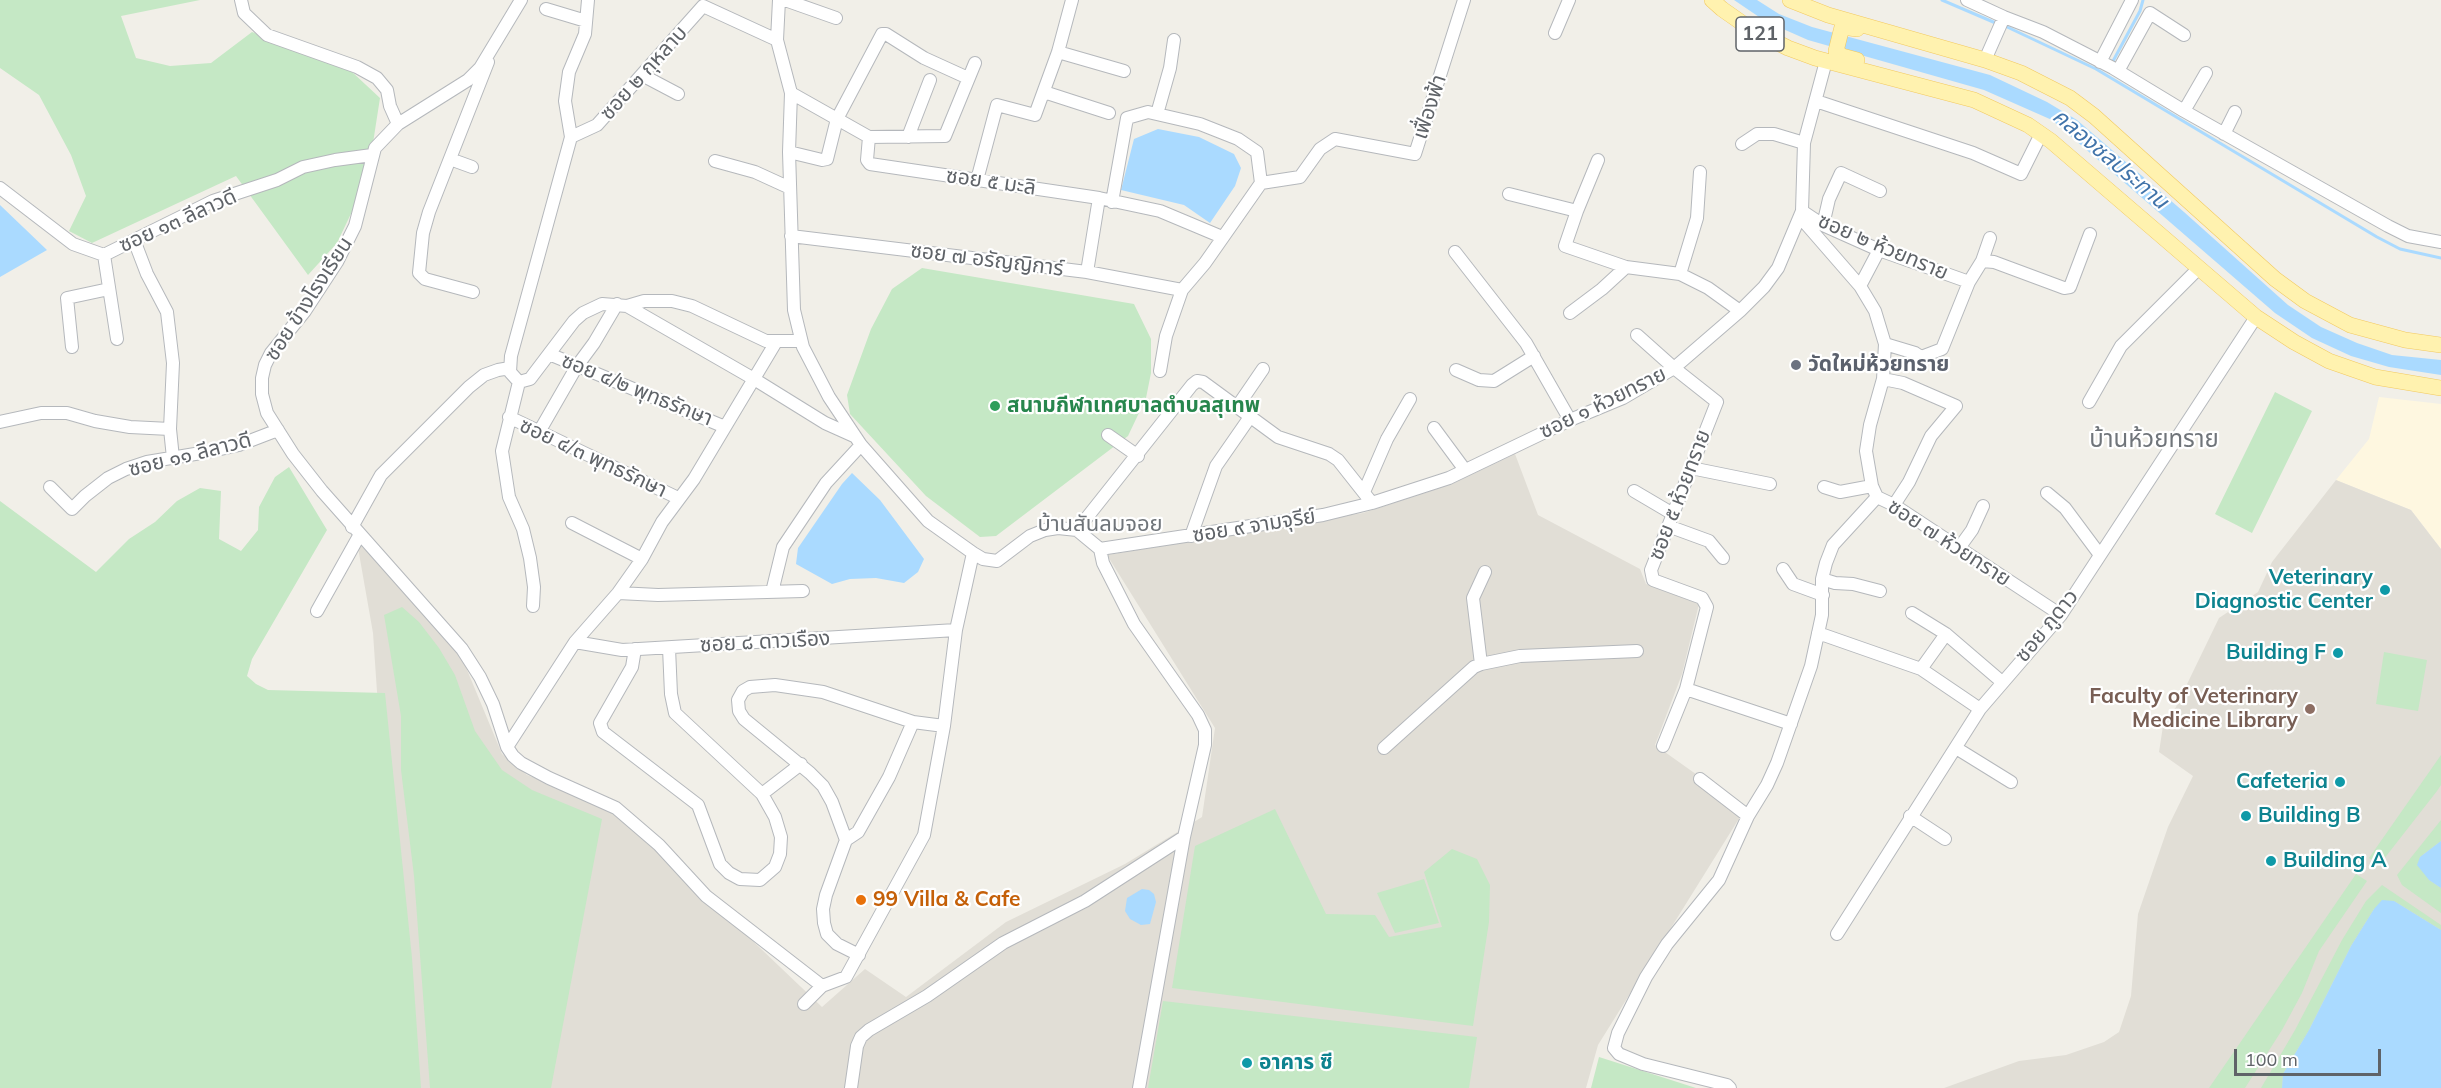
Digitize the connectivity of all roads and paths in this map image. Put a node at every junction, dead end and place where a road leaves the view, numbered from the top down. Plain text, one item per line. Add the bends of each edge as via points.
1 (241, 0) edge
2 (521, 0) edge
3 (588, 0) edge
4 (779, 0) edge
5 (785, 0) edge
6 (1071, 0) edge
7 (1464, 0) edge
8 (1569, 0) edge
9 (1712, 0) edge
10 (1780, 0) edge
11 (1790, 0) edge
12 (1967, 0) edge
13 (2132, 0) edge
14 (712, 5) edge
15 (1995, 6) edge
16 (546, 9) dead end
17 (836, 18) dead end
18 (2003, 20) junction
19 (586, 21) junction
20 (1837, 27) junction
21 (1555, 33) dead end
22 (2184, 35) dead end
23 (777, 40) junction
24 (1174, 40) dead end
25 (1933, 46) junction
26 (494, 47) junction
27 (1058, 52) junction
28 (1830, 54) junction
29 (1985, 60) junction
30 (2100, 62) junction
31 (975, 63) dead end
32 (2116, 70) junction
33 (1124, 71) dead end
34 (2206, 73) dead end
35 (642, 75) junction
36 (968, 78) junction
37 (930, 80) dead end
38 (1044, 92) junction
39 (791, 93) junction
40 (678, 94) dead end
41 (1816, 101) junction
42 (2184, 111) junction
43 (2235, 112) dead end
44 (1109, 113) dead end
45 (1157, 114) junction
46 (837, 119) junction
47 (398, 124) junction
48 (2041, 134) junction
49 (2224, 134) junction
50 (909, 136) junction
51 (571, 137) junction
52 (869, 137) junction
53 (1804, 143) junction
54 (1742, 144) dead end
55 (789, 152) junction
56 (372, 155) junction
57 (450, 159) junction
58 (1598, 160) dead end
59 (715, 161) dead end
60 (472, 167) dead end
61 (1700, 172) dead end
62 (977, 180) junction
63 (1261, 183) junction
64 (0, 188) edge
65 (790, 188) junction
66 (1880, 191) dead end
67 (1509, 194) dead end
68 (1099, 198) junction
69 (1112, 202) junction
70 (1577, 211) junction
71 (1801, 214) junction
72 (1823, 225) junction
73 (2090, 234) dead end
74 (791, 236) junction
75 (1222, 237) junction
76 (1990, 238) dead end
77 (134, 240) junction
78 (2441, 242) edge
79 (1879, 250) junction
80 (1455, 252) dead end
81 (105, 255) junction
82 (1982, 261) junction
83 (1626, 267) junction
84 (2199, 268) junction
85 (1087, 272) junction
86 (1680, 274) junction
87 (1969, 282) junction
88 (1860, 286) junction
89 (110, 289) junction
90 (1182, 290) junction
91 (473, 292) dead end
92 (622, 305) junction
93 (1740, 311) junction
94 (1570, 313) dead end
95 (2256, 317) junction
96 (1637, 335) dead end
97 (117, 339) dead end
98 (801, 341) junction
99 (776, 342) junction
100 (1885, 344) junction
101 (2441, 345) edge
102 (72, 347) dead end
103 (549, 354) junction
104 (1534, 356) junction
105 (577, 366) junction
106 (510, 368) junction
107 (1674, 368) junction
108 (1263, 369) dead end
109 (1456, 370) dead end
110 (1160, 371) dead end
111 (754, 379) junction
112 (1883, 379) junction
113 (519, 382) junction
114 (2441, 388) edge
115 (1410, 399) dead end
116 (2089, 402) dead end
117 (1237, 407) junction
118 (508, 417) junction
119 (1250, 417) junction
120 (1570, 420) junction
121 (0, 422) edge
122 (725, 427) junction
123 (1434, 428) dead end
124 (170, 429) junction
125 (278, 430) junction
126 (539, 432) junction
127 (1108, 435) dead end
128 (858, 441) junction
129 (1138, 456) junction
130 (172, 458) junction
131 (1691, 468) junction
132 (1465, 470) junction
133 (1770, 484) dead end
134 (50, 487) dead end
135 (1824, 487) dead end
136 (1634, 491) dead end
137 (1875, 491) junction
138 (1364, 492) junction
139 (2047, 493) dead end
140 (678, 498) junction
141 (1372, 503) junction
142 (1894, 505) junction
143 (1983, 506) dead end
144 (1673, 513) junction
145 (572, 523) dead end
146 (1668, 526) junction
147 (1077, 530) junction
148 (356, 532) junction
149 (1191, 536) junction
150 (1959, 548) junction
151 (1100, 549) junction
152 (973, 553) junction
153 (2100, 555) junction
154 (1724, 558) dead end
155 (642, 559) junction
156 (1783, 569) dead end
157 (1485, 572) dead end
158 (1822, 579) junction
159 (803, 591) dead end
160 (1880, 591) dead end
161 (772, 592) junction
162 (618, 593) junction
163 (1823, 595) junction
164 (533, 606) dead end
165 (317, 611) dead end
166 (1912, 613) dead end
167 (2061, 615) junction
168 (956, 630) junction
169 (1818, 633) junction
170 (1946, 634) junction
171 (575, 642) junction
172 (669, 648) junction
173 (635, 649) junction
174 (1637, 651) dead end
175 (1481, 664) junction
176 (1921, 669) junction
177 (2002, 682) junction
178 (1686, 689) junction
179 (1980, 709) junction
180 (914, 722) junction
181 (1791, 724) junction
182 (944, 726) junction
183 (1663, 746) dead end
184 (507, 747) junction
185 (1384, 748) dead end
186 (1956, 748) junction
187 (801, 764) junction
188 (1700, 779) dead end
189 (2011, 782) dead end
190 (762, 794) junction
191 (1748, 816) junction
192 (1910, 816) junction
193 (1184, 837) junction
194 (1945, 839) dead end
195 (846, 840) junction
196 (1838, 934) dead end
197 (859, 955) junction
198 (822, 986) junction
199 (804, 1004) dead end
200 (851, 1088) edge
201 (1140, 1088) edge
202 (1730, 1088) edge

1 - 47 street via 244,13 267,35 377,78 387,90
2 - 26 street, ซอย ข้างโรงเรียน
3 - 19 street
4 - 23 street
5 - 17 street
6 - 27 street
7 - 63 street, เฟื่องฟ้า via 1415,154 1335,140 1320,149 1300,177
8 - 21 street
9 - 28 main road, 121 via 1752,30 1788,48
10 - 20 main road via 1791,9
11 - 25 main road, 121
12 - 15 street
13 - 30 street
14 - 23 street, ซอย ๒ กุหลาบ
14 - 35 street, ซอย ๒ กุหลาบ via 703,6
15 - 18 street
16 - 19 street
18 - 29 street
18 - 30 street via 2043,32
19 - 51 street via 569,72 565,101
20 - 25 main road
20 - 28 main road
22 - 32 street via 2150,13
23 - 39 street
24 - 45 street
25 - 29 main road, 121
26 - 47 street, ซอย ข้างโรงเรียน via 468,80
26 - 57 street
27 - 33 street
27 - 38 street
28 - 41 street, ซอย ๑ ห้วยทราย
28 - 48 main road, 121 via 1917,85 1974,100
29 - 101 main road, 121 via 2043,84 2086,110 2275,279 2305,301 2357,328
30 - 32 street
31 - 36 street
32 - 42 street
34 - 42 street
35 - 40 street
35 - 51 street, ซอย ๒ กุหลาบ via 597,125
36 - 46 street via 882,34
36 - 50 street via 945,136
37 - 50 street
38 - 44 street
38 - 62 street via 1035,115 997,105
39 - 46 street
39 - 55 street
41 - 48 street via 1973,153 2021,174
41 - 53 street, ซอย ๑ ห้วยทราย
42 - 49 street
43 - 49 street
45 - 63 street via 1200,124 1238,139 1257,152
45 - 69 street via 1149,112 1128,118
46 - 52 street
46 - 55 street via 825,160
47 - 56 street, ซอย ข้างโรงเรียน
48 - 84 main road, 121
49 - 78 street via 2408,236
50 - 52 street
51 - 106 street
52 - 62 street, ซอย ๕ มะลิ via 870,164
53 - 54 street via 1774,134 1757,134
53 - 71 street, ซอย ๑ ห้วยทราย
55 - 65 street
56 - 77 street, ซอย ๑๓ ลีลาวดี via 303,167 213,201
56 - 125 street, ซอย ข้างโรงเรียน via 355,226 337,262 265,366 262,394 267,413
57 - 60 street
57 - 91 street via 423,233 419,273 424,279
58 - 70 street
59 - 65 street via 755,172
61 - 86 street via 1697,218
62 - 68 street, ซอย ๕ มะลิ
63 - 75 street
64 - 81 street, ซอย ๑๓ ลีลาวดี via 73,244
65 - 74 street
66 - 72 street via 1841,173
67 - 70 street
68 - 69 street, ซอย ๕ มะลิ
68 - 85 street
69 - 75 street, ซอย ๕ มะลิ via 1160,211
70 - 83 street via 1565,246
71 - 72 street, ซอย ๒ ห้วยทราย
71 - 88 street
71 - 93 street, ซอย ๑ ห้วยทราย via 1778,268
72 - 79 street, ซอย ๒ ห้วยทราย
73 - 82 street, ซอย ๒ ห้วยทราย via 2070,287
74 - 85 street, ซอย ๗ อรัญญิการ์
74 - 98 street via 794,310
75 - 90 street
76 - 82 street
77 - 81 street, ซอย ๑๓ ลีลาวดี
77 - 124 street via 167,312 173,363
79 - 87 street, ซอย ๒ ห้วยทราย
79 - 88 street
80 - 104 street
81 - 89 street
82 - 87 street, ซอย ๒ ห้วยทราย
83 - 86 street
83 - 94 street
84 - 95 main road, 121
84 - 116 street via 2121,346
85 - 90 street, ซอย ๗ อรัญญิการ์
86 - 93 street
87 - 100 street via 1942,349 1921,357
88 - 100 street via 1875,311
89 - 97 street
89 - 102 street via 67,298
90 - 110 street via 1166,336
92 - 99 street via 672,301
92 - 103 street via 602,304 583,313
92 - 105 street
92 - 111 street
93 - 107 street, ซอย ๑ ห้วยทราย
95 - 114 main road, 121 via 2329,361 2394,382
95 - 153 street, ซอย ภูดาว
96 - 107 street
98 - 99 street
98 - 128 street via 829,397
99 - 111 street
100 - 112 street, ซอย ๗ ห้วยทราย
103 - 105 street, ซอย ๔/๒ พุทธรักษา
103 - 113 street via 530,379
104 - 109 street via 1494,381 1479,380
104 - 120 street
105 - 122 street, ซอย ๔/๒ พุทธรักษา
105 - 126 street
106 - 113 street
106 - 148 street via 484,375 469,387 381,475
107 - 120 street, ซอย ๑ ห้วยทราย via 1623,398
107 - 131 street, ซอย ๕ ห้วยทราย via 1717,402
108 - 117 street
111 - 122 street
111 - 128 street
112 - 137 street, ซอย ๗ ห้วยทราย via 1869,425 1866,451
112 - 142 street via 1903,383 1956,406 1931,436
113 - 118 street
115 - 138 street
117 - 119 street
117 - 129 street via 1197,381
118 - 126 street, ซอย ๔/๓ พุทธรักษา
118 - 164 street via 503,471 530,558
119 - 138 street via 1278,437 1329,454
119 - 149 street via 1216,466
120 - 132 street, ซอย ๑ ห้วยทราย
121 - 124 street via 40,413 67,413 130,427
122 - 140 street
123 - 132 street
124 - 130 street
125 - 130 street, ซอย ๑๑ ลีลาวดี via 239,445
125 - 148 street, ซอย ข้างโรงเรียน
126 - 140 street, ซอย ๔/๓ พุทธรักษา
127 - 129 street
128 - 152 street via 928,521
128 - 161 street via 783,547
129 - 147 street
130 - 134 street, ซอย ๑๑ ลีลาวดี via 147,462 108,478 72,508
131 - 133 street
131 - 144 street, ซอย ๕ ห้วยทราย
132 - 141 street, ซอย ๑ ห้วยทราย
135 - 137 street via 1840,492
136 - 144 street
137 - 142 street, ซอย ๗ ห้วยทราย
137 - 158 street via 1833,544
138 - 141 street
139 - 153 street via 2065,508
140 - 155 street
141 - 149 street, ซอย ๙ จามจุรีย์ via 1323,515
142 - 150 street, ซอย ๗ ห้วยทราย
143 - 150 street
144 - 146 street, ซอย ๕ ห้วยทราย
145 - 155 street
146 - 154 street via 1709,541
146 - 178 street, ซอย ๕ ห้วยทราย via 1651,570 1653,580 1702,598 1707,607
147 - 151 street
147 - 152 street via 1045,530 1030,536 997,561
148 - 165 street
148 - 184 street, ซอย ข้างโรงเรียน via 462,649 493,705
149 - 151 street, ซอย ๙ จามจุรีย์
150 - 167 street, ซอย ๗ ห้วยทราย
151 - 193 street via 1103,563 1134,624 1205,730
152 - 168 street
153 - 167 street, ซอย ภูดาว
155 - 162 street
156 - 163 street via 1793,584
157 - 175 street via 1473,598
158 - 160 street
158 - 163 street
159 - 161 street
161 - 162 street
162 - 171 street
163 - 169 street
166 - 170 street
167 - 177 street, ซอย ภูดาว
168 - 172 street, ซอย ๘ ดาวเรือง
168 - 182 street
169 - 176 street
169 - 181 street
170 - 176 street
170 - 177 street
171 - 173 street, ซอย ๘ ดาวเรือง via 597,648
171 - 184 street
172 - 173 street, ซอย ๘ ดาวเรือง
172 - 190 street via 675,712
173 - 190 street via 632,667 600,723 603,732 698,806 720,864 740,879 760,880 775,867 780,854 781,837
174 - 175 street via 1520,656
175 - 185 street
176 - 179 street
177 - 179 street, ซอย ภูดาว
178 - 181 street
178 - 183 street, ซอย ๕ ห้วยทราย
179 - 186 street, ซอย ภูดาว
180 - 182 street
180 - 187 street via 823,692 775,685 743,691 738,700 744,719
180 - 195 street via 858,832
181 - 191 street via 1767,785
182 - 197 street via 924,835
184 - 198 street via 521,763 616,808 659,845 706,896
186 - 189 street
186 - 192 street, ซอย ภูดาว
187 - 190 street
187 - 195 street via 823,786
188 - 191 street
191 - 202 street via 1719,880 1667,944 1646,977 1614,1048 1644,1064
192 - 194 street
192 - 196 street, ซอย ภูดาว
193 - 200 street via 1085,902 1003,943 927,996 869,1030 857,1046
193 - 201 street
195 - 197 street via 826,895 824,923 827,934 837,944
197 - 198 street via 846,977
198 - 199 street

